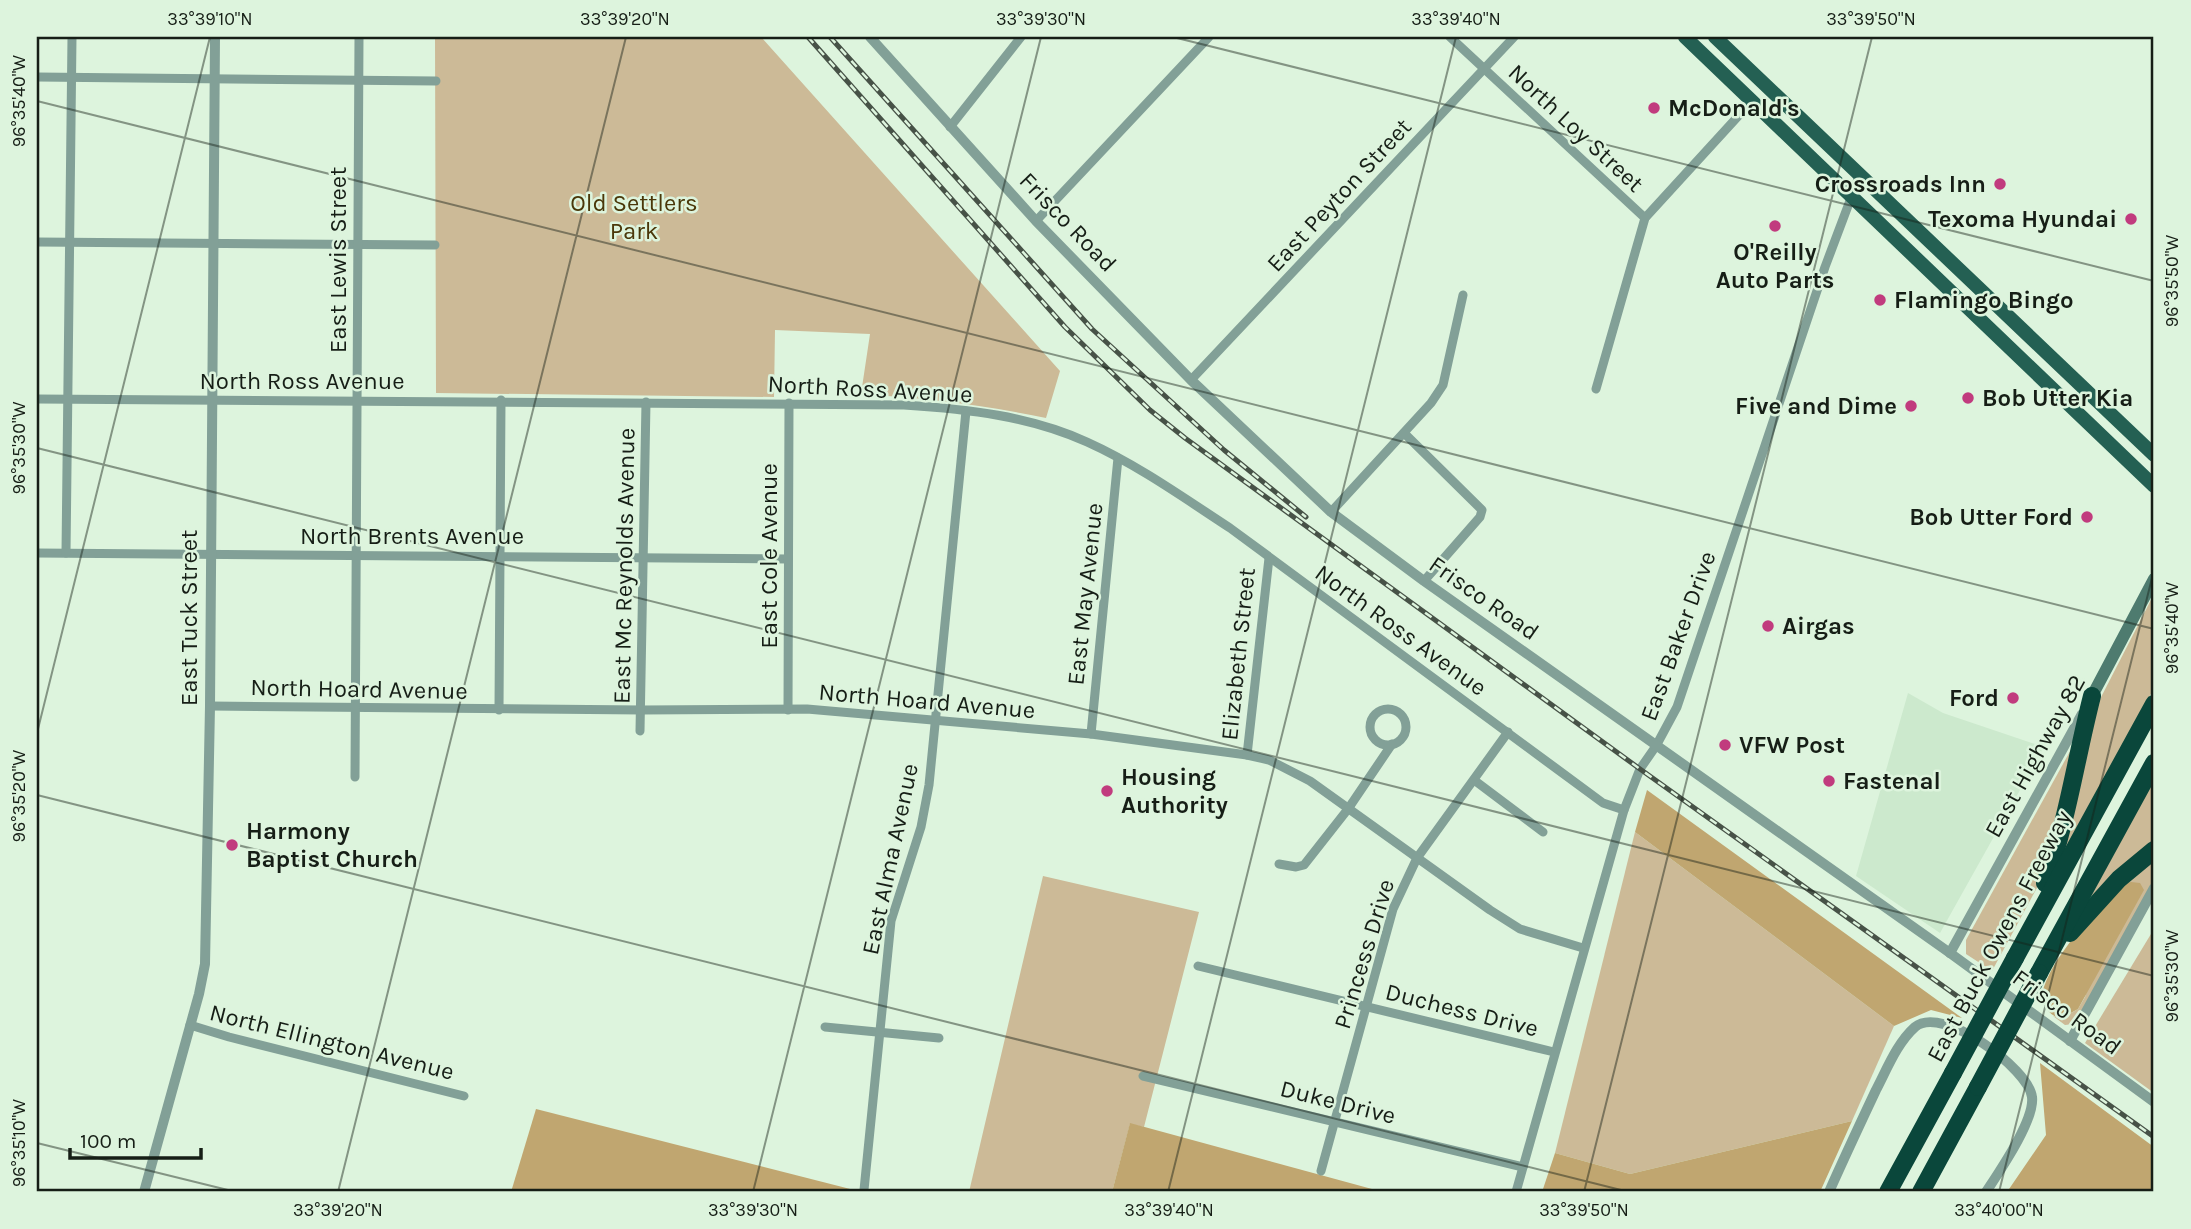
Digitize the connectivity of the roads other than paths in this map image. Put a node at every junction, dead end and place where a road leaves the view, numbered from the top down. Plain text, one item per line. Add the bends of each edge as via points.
1 (72, 37) edge
2 (215, 37) edge
3 (359, 37) edge
4 (870, 37) edge
5 (1021, 37) edge
6 (1209, 37) edge
7 (1450, 37) edge
8 (1514, 37) edge
9 (1685, 37) edge
10 (1715, 37) edge
11 (1484, 69) junction
12 (37, 77) edge
13 (72, 78) junction
14 (215, 78) junction
15 (359, 81) junction
16 (436, 81) dead end
17 (1752, 101) junction
18 (950, 127) junction
19 (1860, 174) junction
20 (1851, 195) junction
21 (1646, 218) junction
22 (1036, 220) junction
23 (37, 242) edge
24 (70, 243) junction
25 (214, 244) junction
26 (358, 244) junction
27 (435, 245) dead end
28 (1463, 295) dead end
29 (1191, 380) junction
30 (1596, 389) dead end
31 (37, 399) edge
32 (69, 399) junction
33 (212, 400) junction
34 (501, 400) junction
35 (357, 401) junction
36 (646, 402) junction
37 (789, 403) junction
38 (966, 411) junction
39 (1404, 433) junction
40 (2154, 455) edge
41 (1118, 458) junction
42 (2154, 486) edge
43 (1331, 512) junction
44 (37, 553) edge
45 (66, 553) junction
46 (210, 553) junction
47 (356, 555) junction
48 (501, 555) junction
49 (644, 557) junction
50 (1269, 558) junction
51 (788, 559) junction
52 (2154, 579) edge
53 (1424, 581) junction
54 (2092, 696) junction
55 (2154, 704) edge
56 (210, 706) junction
57 (356, 708) junction
58 (499, 709) junction
59 (642, 710) junction
60 (788, 710) junction
61 (935, 720) junction
62 (640, 730) dead end
63 (1508, 732) junction
64 (1091, 734) junction
65 (1392, 744) junction
66 (1657, 746) junction
67 (1247, 755) junction
68 (2154, 763) edge
69 (355, 777) dead end
70 (1474, 780) junction
71 (1348, 809) junction
72 (1624, 810) junction
73 (1543, 832) dead end
74 (2154, 850) edge
75 (1417, 858) junction
76 (1279, 864) dead end
77 (2154, 888) edge
78 (2024, 940) junction
79 (1583, 948) junction
80 (1950, 953) junction
81 (1198, 966) dead end
82 (2042, 968) junction
83 (1367, 1007) junction
84 (190, 1025) junction
85 (825, 1027) dead end
86 (880, 1032) junction
87 (939, 1038) dead end
88 (2070, 1041) junction
89 (1554, 1052) junction
90 (1143, 1076) dead end
91 (464, 1096) dead end
92 (2154, 1102) edge
93 (1336, 1122) junction
94 (1523, 1167) junction
95 (1321, 1171) dead end
96 (864, 1190) dead end
97 (144, 1192) edge
98 (1516, 1192) edge
99 (1829, 1192) edge
100 (1888, 1192) edge
101 (1921, 1192) edge
102 (1986, 1192) edge

1 - 13 street
2 - 14 street, East Tuck Street
3 - 15 street, East Lewis Street
4 - 18 street, Frisco Road
5 - 18 street
6 - 22 street
7 - 11 street, North Loy Street
8 - 11 street, East Peyton Street
9 - 17 main road
10 - 19 main road
11 - 21 street, North Loy Street
11 - 29 street, East Peyton Street
12 - 13 street
13 - 14 street
13 - 24 street
14 - 15 street
14 - 25 street, East Tuck Street
15 - 16 street
15 - 26 street, East Lewis Street
17 - 20 main road
17 - 21 street
18 - 22 street, Frisco Road
19 - 20 street, East Baker Drive
19 - 40 main road
20 - 42 main road
20 - 66 street, East Baker Drive via 1677,707
21 - 30 street
22 - 29 street, Frisco Road
23 - 24 street
24 - 25 street
24 - 32 street
25 - 26 street
25 - 33 street, East Tuck Street
26 - 27 street
26 - 35 street, East Lewis Street
28 - 39 street via 1443,385
29 - 43 street, Frisco Road
31 - 32 street, North Ross Avenue
32 - 33 street, North Ross Avenue
32 - 45 street
33 - 35 street, North Ross Avenue
33 - 46 street, East Tuck Street
34 - 35 street, North Ross Avenue
34 - 36 street, North Ross Avenue
34 - 48 street
35 - 47 street, East Lewis Street
36 - 37 street, North Ross Avenue
36 - 49 street, East Mc Reynolds Avenue
37 - 38 street, North Ross Avenue
37 - 51 street, East Cole Avenue
38 - 41 street, North Ross Avenue via 1048,427
38 - 61 street, East Alma Avenue
39 - 43 street
39 - 53 street via 1482,510
41 - 50 street, North Ross Avenue
41 - 64 street, East May Avenue
43 - 53 street, Frisco Road
44 - 45 street, North Brents Avenue
45 - 46 street, North Brents Avenue
46 - 47 street, North Brents Avenue
46 - 56 street, East Tuck Street
47 - 48 street, North Brents Avenue
47 - 57 street, East Lewis Street
48 - 49 street, North Brents Avenue
48 - 58 street
49 - 51 street, North Brents Avenue
49 - 59 street, East Mc Reynolds Avenue
50 - 63 street, North Ross Avenue
50 - 67 street, Elizabeth Street
51 - 60 street, East Cole Avenue
52 - 54 main road, East Highway 82
53 - 66 street, Frisco Road
54 - 78 highway via 2053,861
54 - 80 street, East Highway 82
55 - 78 highway, East Buck Owens Freeway
56 - 57 street, North Hoard Avenue
56 - 84 street, East Tuck Street via 205,964
57 - 58 street, North Hoard Avenue
57 - 69 street, East Lewis Street
58 - 59 street, North Hoard Avenue
59 - 60 street, North Hoard Avenue
59 - 62 street, East Mc Reynolds Avenue
60 - 61 street, North Hoard Avenue
61 - 64 street, North Hoard Avenue
61 - 86 street, East Alma Avenue via 921,827 891,921
63 - 70 street, Princess Drive
63 - 72 street, North Ross Avenue via 1603,803
64 - 67 street, North Hoard Avenue
65 - 65 street via 1375,739 1371,727 1374,716 1385,709 1396,710 1406,723 1405,734
65 - 71 street
66 - 72 street, East Baker Drive via 1640,769
66 - 80 street, Frisco Road
67 - 71 street, North Hoard Avenue via 1310,780
68 - 82 highway
70 - 73 street
70 - 75 street, Princess Drive
71 - 75 street, North Hoard Avenue
71 - 76 street via 1304,865
72 - 79 street, East Baker Drive
74 - 82 highway via 2119,879
75 - 79 street, North Hoard Avenue via 1520,929
75 - 83 street, Princess Drive via 1393,909
77 - 88 street
78 - 100 highway, East Buck Owens Freeway, bridge
79 - 89 street, East Baker Drive
80 - 88 street, Frisco Road
81 - 83 street, Duchess Drive
82 - 101 highway, bridge
83 - 89 street, Duchess Drive
83 - 93 street, Princess Drive
84 - 91 street, North Ellington Avenue
84 - 97 street, East Tuck Street
85 - 86 street
86 - 87 street
86 - 96 street, East Alma Avenue
88 - 92 street, Frisco Road
89 - 94 street, East Baker Drive
90 - 93 street, Duke Drive
93 - 94 street, Duke Drive
93 - 95 street, Princess Drive
94 - 98 street, East Baker Drive
99 - 102 street via 1894,1056 1917,1025 1943,1022 1964,1031 2020,1074 2032,1095 2029,1119

